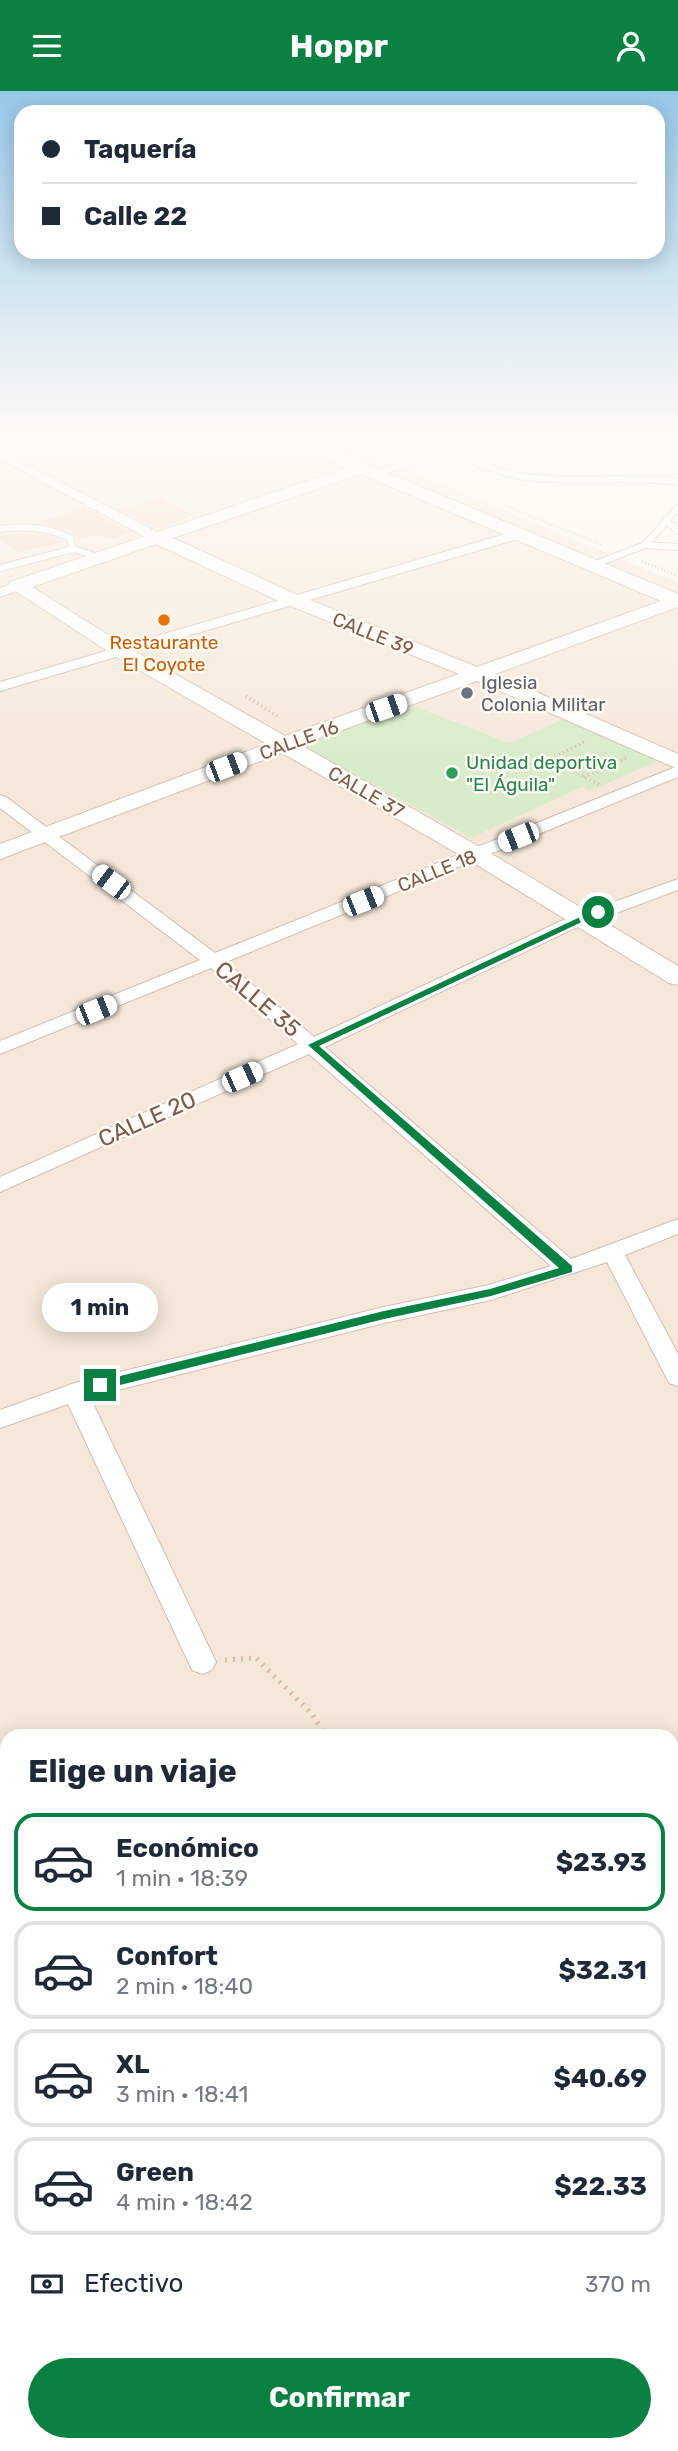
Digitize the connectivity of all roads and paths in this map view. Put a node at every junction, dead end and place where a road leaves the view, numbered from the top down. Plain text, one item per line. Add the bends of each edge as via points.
1 (71, 543) edge
2 (147, 543) edge
3 (169, 543) edge
4 (488, 543) edge
5 (541, 543) edge
6 (645, 545) joint
7 (678, 547) edge
8 (73, 549) junction
9 (60, 553) junction
10 (96, 560) junction
11 (593, 565) junction
12 (0, 568) edge
13 (9, 589) edge
14 (289, 601) junction
15 (678, 601) edge
16 (122, 652) junction
17 (478, 675) junction
18 (0, 687) edge
19 (609, 730) junction
20 (286, 745) junction
21 (649, 748) junction
22 (550, 759) junction
23 (678, 762) edge
24 (529, 764) dead end
25 (678, 771) edge
26 (584, 776) junction
27 (619, 796) junction
28 (0, 800) edge
29 (48, 834) junction
30 (0, 852) edge
31 (477, 855) junction
32 (678, 884) edge
33 (581, 920) junction
34 (215, 962) junction
35 (678, 977) edge
36 (313, 1045) junction
37 (0, 1048) edge
38 (1, 1183) edge
39 (678, 1226) edge
40 (612, 1251) junction
41 (568, 1269) junction
42 (678, 1377) edge
43 (75, 1392) junction
44 (0, 1419) edge
45 (202, 1662) joint
46 (321, 1729) edge

1 - 8 lane
2 - 10 main road
3 - 14 main road, CALLE 39
4 - 14 street
5 - 11 main road
6 - 7 lane
6 - 11 lane
8 - 9 lane
8 - 10 lane
9 - 10 lane
9 - 12 lane
10 - 13 main road
11 - 15 main road
13 - 16 main road, CALLE 37
14 - 16 street
14 - 17 main road, CALLE 39
15 - 17 main road, CALLE 16
16 - 18 street
16 - 20 main road, CALLE 37
17 - 19 main road, CALLE 39
17 - 20 main road, CALLE 16
19 - 21 main road, CALLE 39
19 - 22 path
20 - 29 main road, CALLE 16
20 - 31 main road, CALLE 37
21 - 23 main road, CALLE 39
21 - 26 path
22 - 24 path
22 - 26 path
25 - 27 street, CALLE 18
26 - 27 path
27 - 31 street, CALLE 18
28 - 29 street, CALLE 35
29 - 30 main road, CALLE 16
29 - 34 street, CALLE 35
31 - 33 main road, CALLE 37
31 - 34 street, CALLE 18
32 - 33 street, CALLE 20
33 - 35 main road, CALLE 37
33 - 36 street, CALLE 20
34 - 36 street, CALLE 35
34 - 37 street, CALLE 18
36 - 38 street, CALLE 20
36 - 41 street, CALLE 35
39 - 40 street
40 - 41 street
40 - 42 street
41 - 43 street via 491,1292
43 - 44 street
43 - 45 street
45 - 46 path via 256,1658 313,1715

